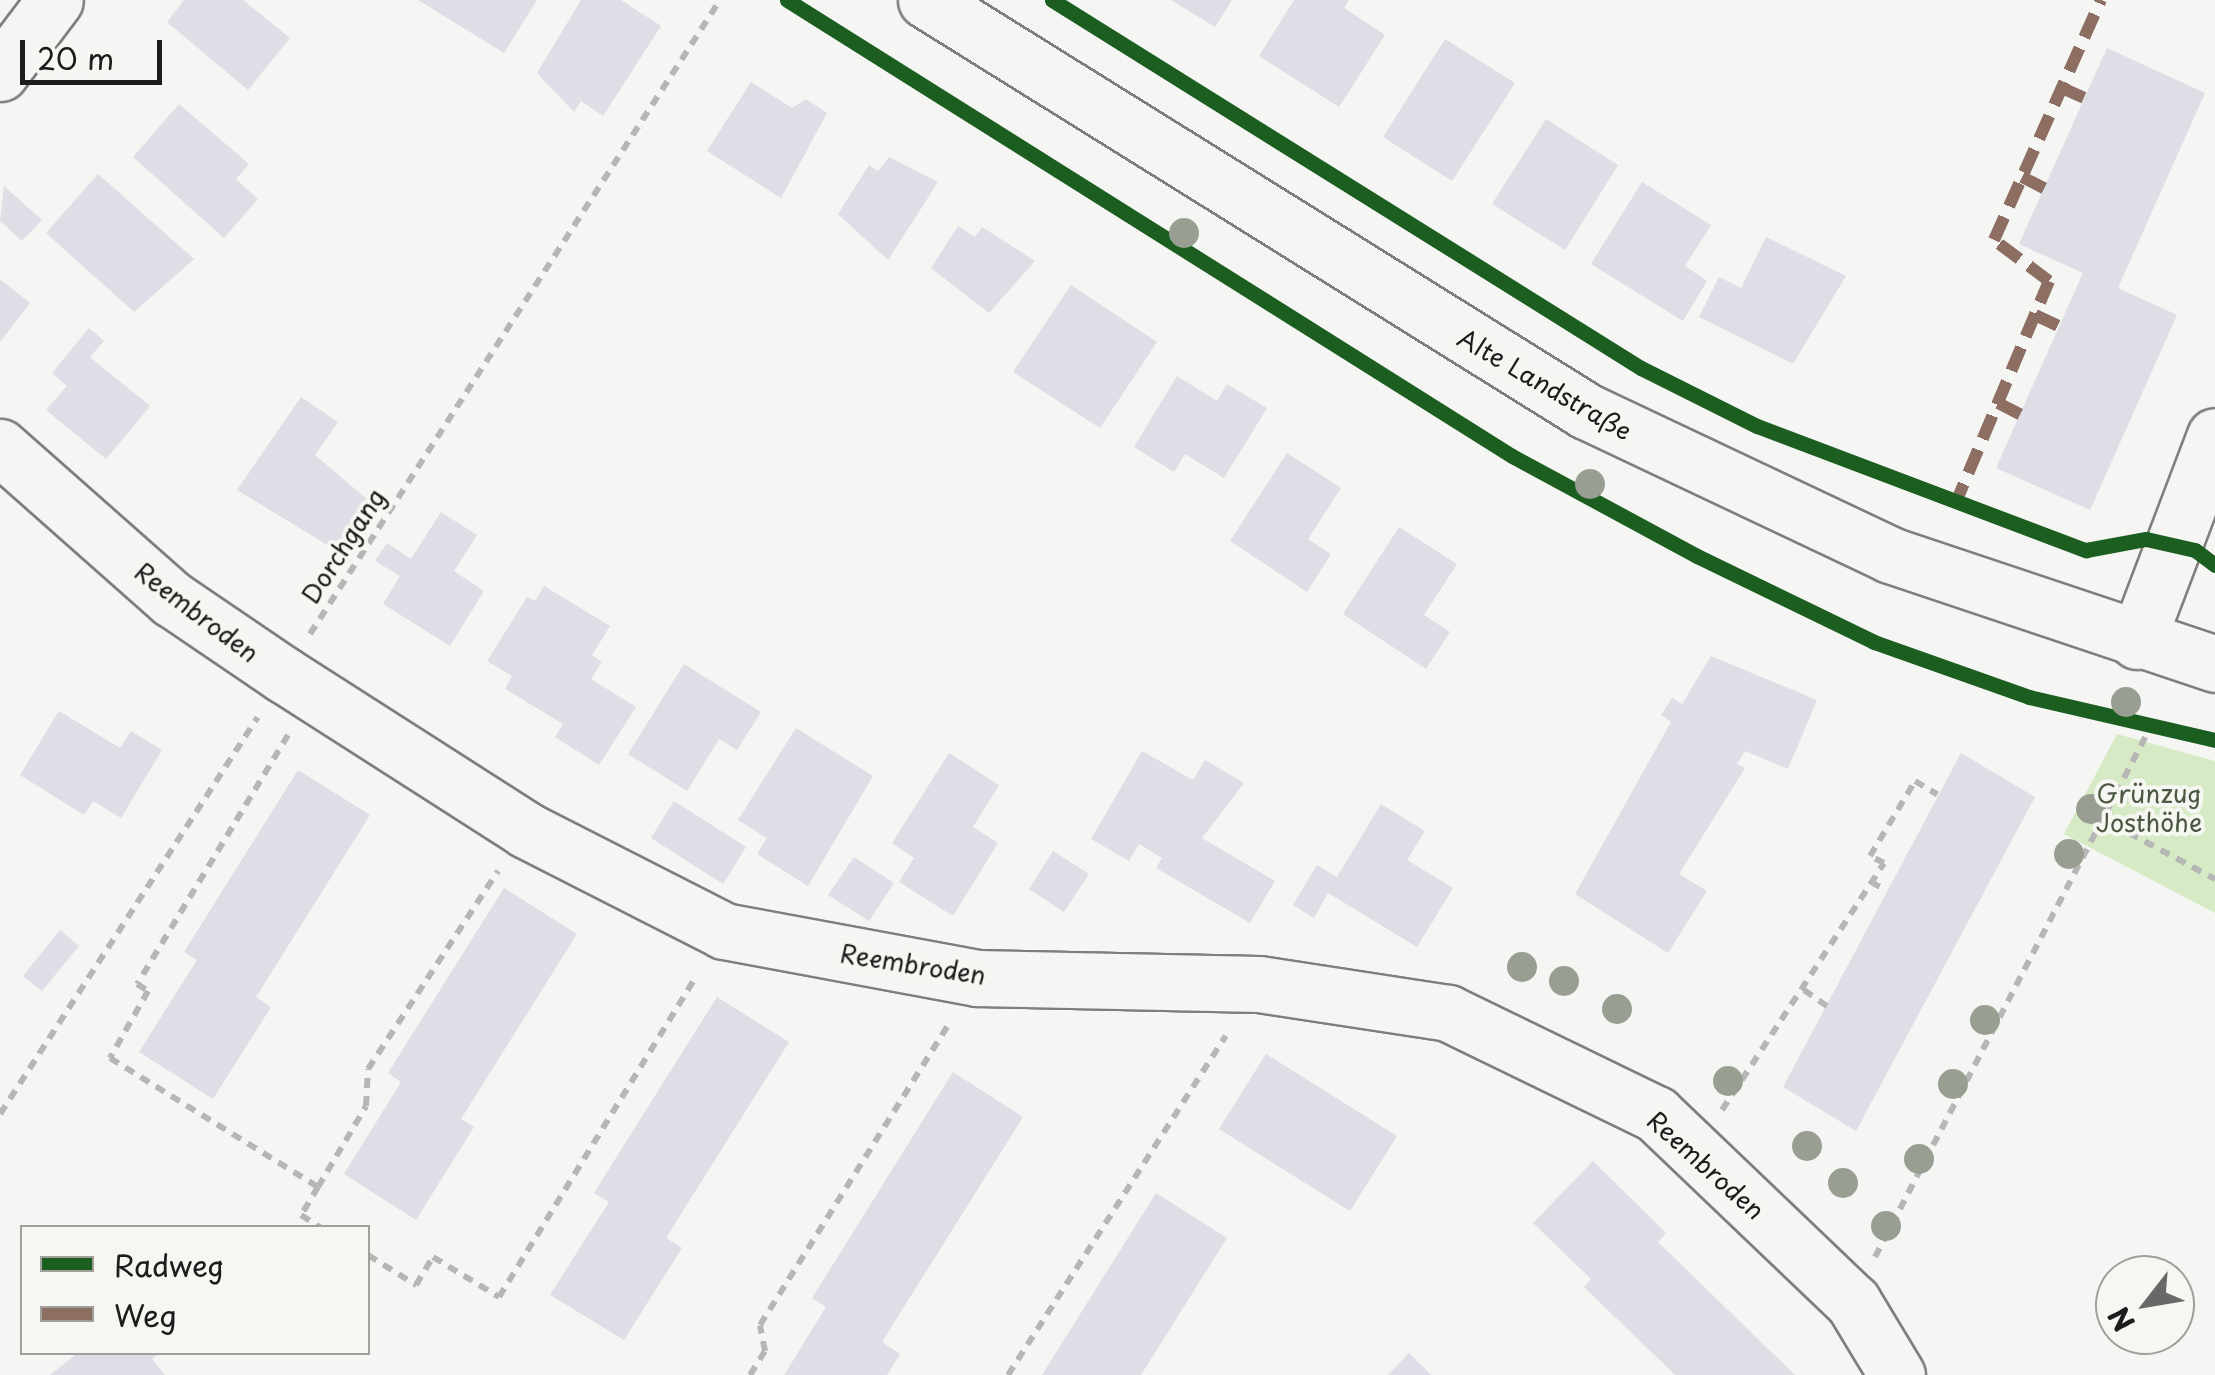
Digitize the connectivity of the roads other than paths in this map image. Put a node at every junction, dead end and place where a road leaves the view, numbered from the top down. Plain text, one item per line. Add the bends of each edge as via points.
1 (55, 0) edge
2 (926, 0) edge
3 (0, 74) edge
4 (2215, 436) edge
5 (0, 447) edge
6 (2137, 641) junction
7 (2215, 664) edge
8 (1897, 1375) edge

1 - 3 street
2 - 6 street, Alte Landstraße via 1586,410 1890,555
4 - 6 street
5 - 8 street, Reembroden via 172,600 299,685 526,830 724,931 977,978 1259,984 1448,1013 1656,1114 1853,1302
6 - 7 street, Alte Landstraße

